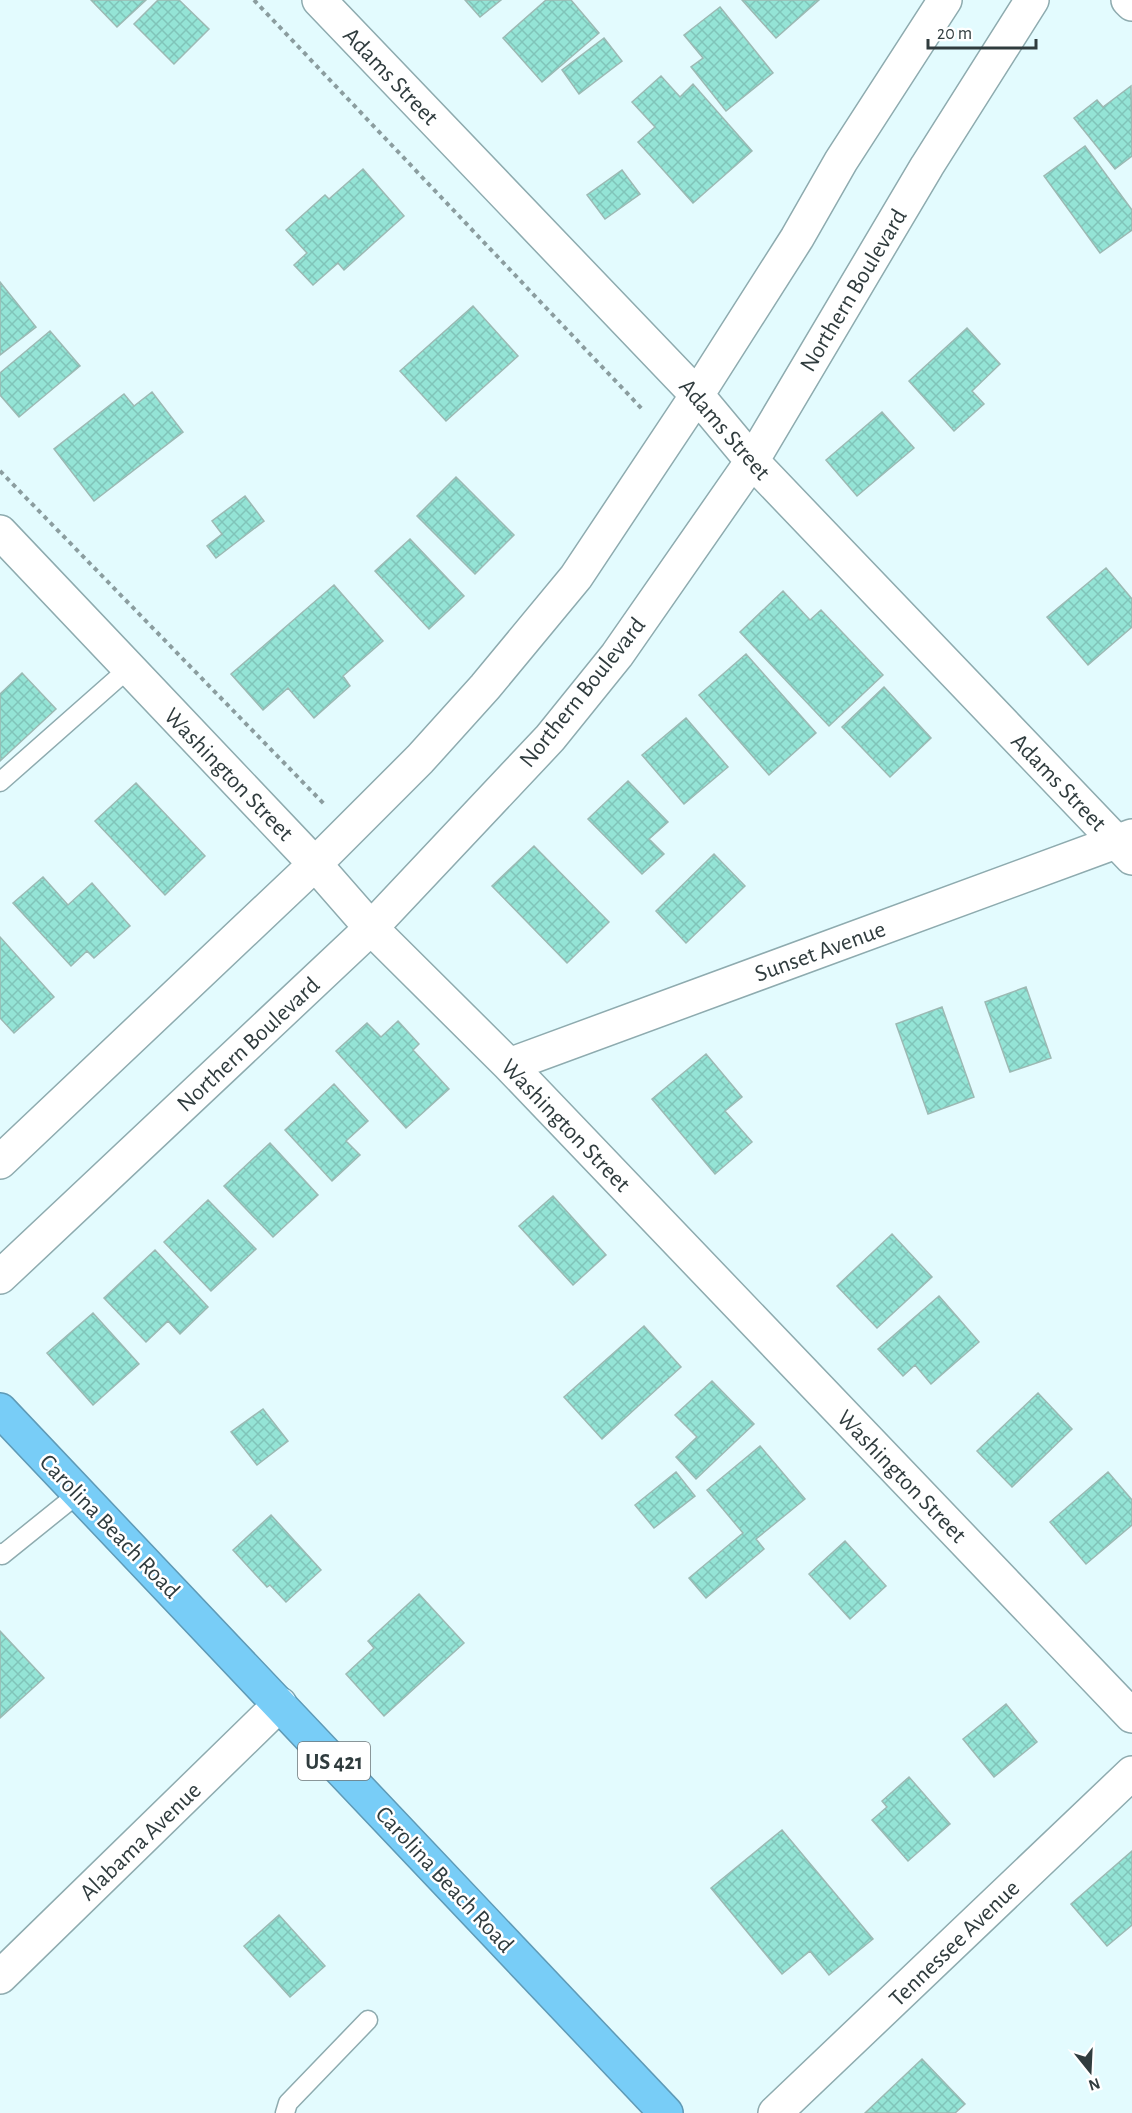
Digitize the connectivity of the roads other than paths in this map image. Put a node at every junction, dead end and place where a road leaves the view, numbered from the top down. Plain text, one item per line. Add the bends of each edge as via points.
1 (319, 0) edge
2 (945, 0) edge
3 (1032, 0) edge
4 (1128, 0) edge
5 (1132, 4) edge
6 (697, 395) junction
7 (752, 461) junction
8 (0, 532) edge
9 (128, 669) junction
10 (0, 782) edge
11 (1127, 845) edge
12 (315, 864) junction
13 (371, 928) junction
14 (509, 1065) junction
15 (0, 1162) edge
16 (0, 1277) edge
17 (0, 1410) edge
18 (79, 1493) junction
19 (0, 1553) edge
20 (280, 1704) junction
21 (1132, 1716) edge
22 (1132, 1773) edge
23 (0, 1977) edge
24 (368, 2020) dead end
25 (285, 2113) edge
26 (666, 2113) edge
27 (775, 2113) edge

1 - 6 street, Adams Street
2 - 6 street
3 - 7 street, Northern Boulevard via 927,166
4 - 5 street
6 - 7 street, Adams Street
6 - 12 street via 576,577 427,751
7 - 11 street, Adams Street
7 - 13 street, Northern Boulevard via 617,655 550,738
8 - 9 street, Washington Street
9 - 10 lane
9 - 12 street, Washington Street
11 - 14 street, Sunset Avenue
12 - 13 street, Washington Street
12 - 15 street
13 - 14 street, Washington Street
13 - 16 street, Northern Boulevard
14 - 21 street, Washington Street
17 - 18 highway, Carolina Beach Road / US 421
18 - 19 lane
18 - 20 highway, Carolina Beach Road / US 421
20 - 23 street, Alabama Avenue
20 - 26 highway, Carolina Beach Road / US 421
22 - 27 street, Tennessee Avenue
24 - 25 lane via 288,2103

